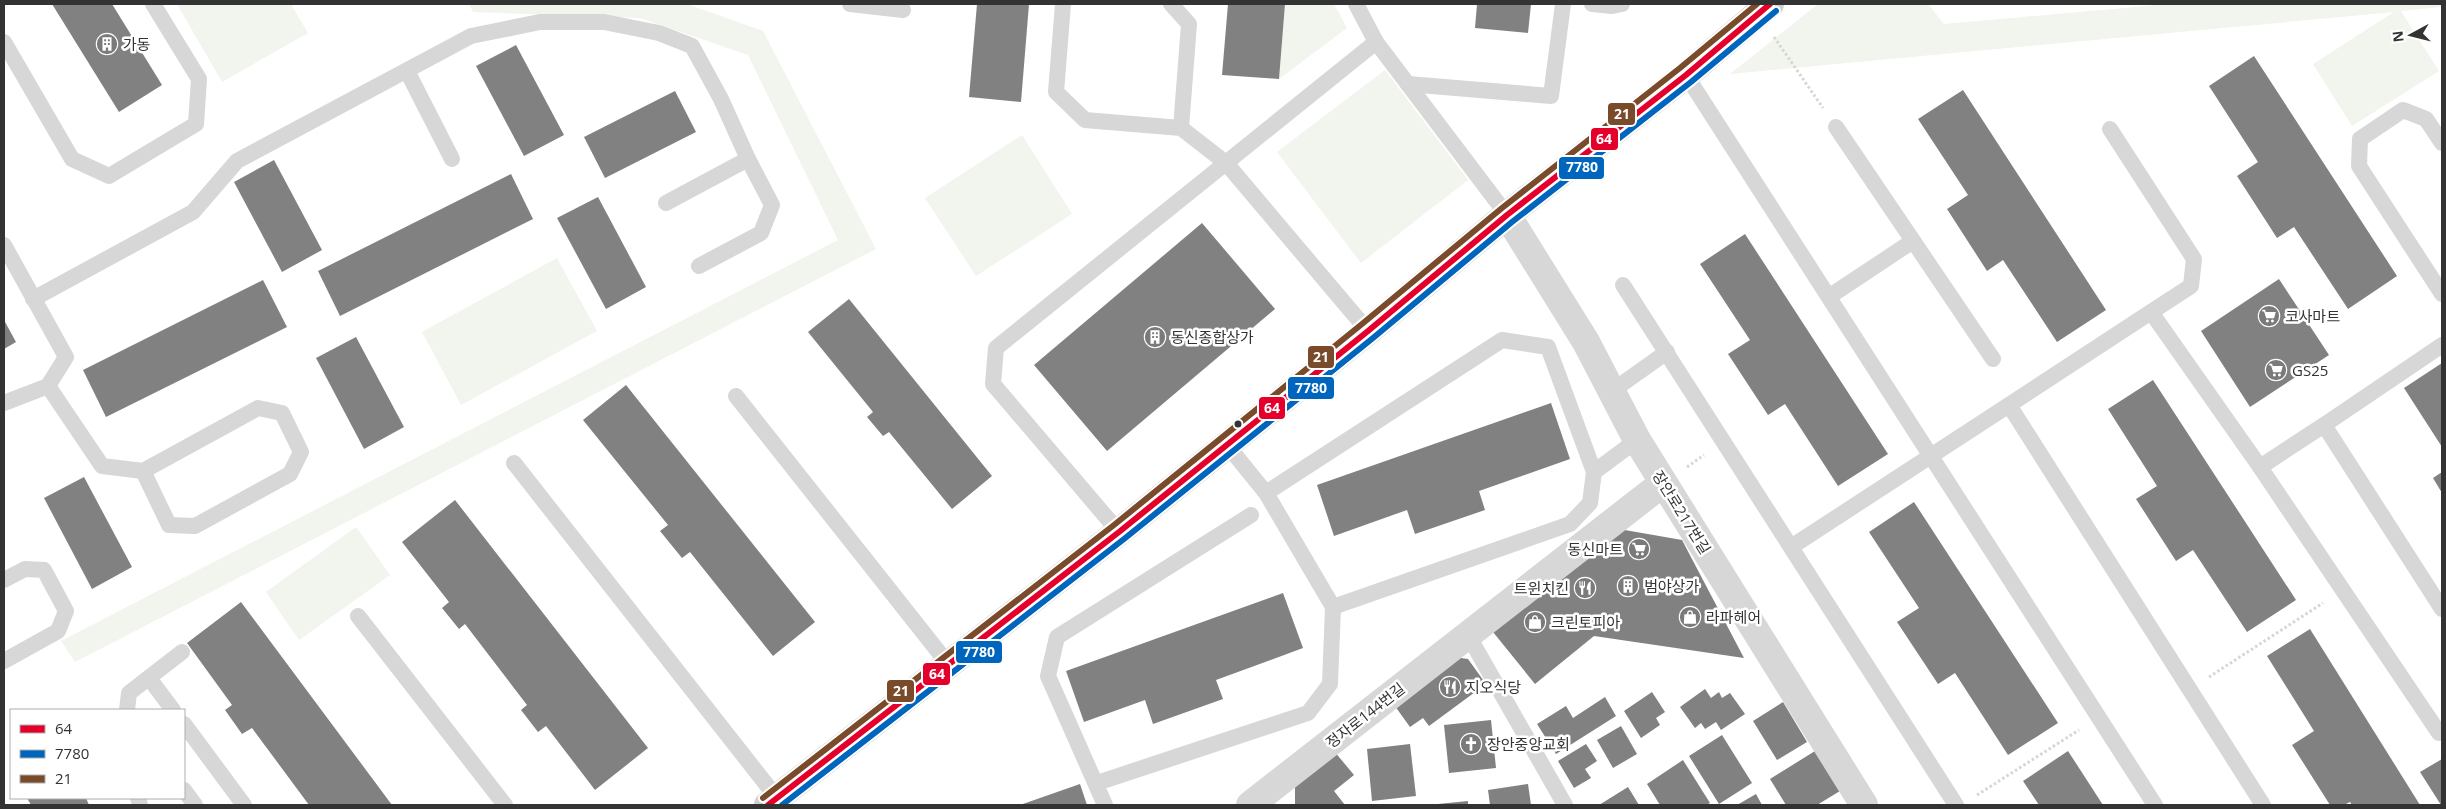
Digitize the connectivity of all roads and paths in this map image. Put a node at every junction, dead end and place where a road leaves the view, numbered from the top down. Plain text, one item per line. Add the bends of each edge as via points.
1 (153, 4) edge
2 (850, 4) edge
3 (1063, 4) edge
4 (1171, 4) edge
5 (1356, 4) edge
6 (1563, 4) edge
7 (1592, 4) edge
8 (1622, 4) edge
9 (1765, 9) edge
10 (903, 10) dead end
11 (4, 42) edge
12 (1376, 42) junction
13 (407, 70) junction
14 (1686, 75) junction
15 (1408, 84) junction
16 (1836, 127) joint
17 (1181, 128) junction
18 (2110, 129) dead end
19 (2442, 143) edge
20 (452, 159) dead end
21 (748, 159) junction
22 (1226, 163) junction
23 (666, 203) dead end
24 (1507, 215) junction
25 (1913, 240) junction
26 (4, 246) edge
27 (699, 266) dead end
28 (1624, 285) dead end
29 (2442, 294) edge
30 (1830, 296) junction
31 (33, 299) junction
32 (2152, 312) junction
33 (1368, 332) junction
34 (2442, 346) edge
35 (1667, 352) junction
36 (1993, 359) dead end
37 (48, 386) junction
38 (1612, 391) junction
39 (736, 396) dead end
40 (4, 402) edge
41 (2010, 405) junction
42 (2324, 425) junction
43 (1637, 440) junction
44 (1724, 442) junction
45 (1227, 445) junction
46 (1932, 454) junction
47 (514, 463) dead end
48 (2260, 467) junction
49 (142, 471) junction
50 (1594, 472) junction
51 (1664, 483) junction
52 (1266, 493) junction
53 (1251, 515) dead end
54 (1119, 532) junction
55 (1791, 547) junction
56 (4, 580) edge
57 (2343, 590) junction
58 (1333, 607) junction
59 (2442, 609) edge
60 (358, 616) dead end
61 (1468, 635) junction
62 (182, 652) dead end
63 (4, 662) edge
64 (948, 665) junction
65 (149, 678) junction
66 (2190, 690) junction
67 (127, 709) edge
68 (172, 709) edge
69 (2099, 717) junction
70 (185, 725) edge
71 (2441, 734) edge
72 (1097, 783) junction
73 (185, 791) edge
74 (773, 802) edge
75 (1261, 802) edge
76 (1963, 803) edge
77 (195, 805) edge
78 (244, 805) edge
79 (505, 805) edge
80 (1105, 805) edge
81 (1565, 805) edge
82 (1864, 805) edge
83 (2155, 805) edge
84 (2263, 805) edge

1 - 11 lane via 198,79 196,124 109,176 72,159
2 - 10 lane
3 - 17 lane via 1056,92 1085,120
4 - 17 lane via 1189,24
5 - 12 lane
6 - 15 lane via 1552,96
7 - 8 lane
9 - 14 main road
9 - 16 path
12 - 15 lane
12 - 22 lane
13 - 20 lane
13 - 21 lane via 471,36 540,22 604,22 659,34 692,46
13 - 31 lane via 236,161 193,212
14 - 24 main road
14 - 30 lane
15 - 24 lane
16 - 25 lane
17 - 22 lane
18 - 32 lane via 2194,259 2191,286
19 - 29 lane via 2426,119 2403,110 2360,139 2358,166
21 - 23 lane
21 - 27 lane via 772,205 761,233
22 - 33 lane
22 - 54 lane via 996,348 993,384
24 - 33 main road
24 - 38 street, 장안로217번길 via 1586,342
25 - 30 lane
25 - 36 lane
26 - 31 lane
28 - 35 lane
30 - 46 lane
31 - 37 lane via 66,357
32 - 41 lane
32 - 48 lane
33 - 45 main road
34 - 42 lane
35 - 38 lane
35 - 44 lane
37 - 40 lane
37 - 49 lane via 102,466
38 - 43 street, 장안로217번길
39 - 64 lane
41 - 46 lane
41 - 66 lane
42 - 48 lane
42 - 59 lane
43 - 50 lane
43 - 51 street, 장안로217번길
44 - 51 path
44 - 55 lane
45 - 52 lane
45 - 54 main road
46 - 55 lane
46 - 69 lane
47 - 74 lane
48 - 57 lane
49 - 49 lane via 258,408 282,413 301,452 290,474 196,526 170,525
50 - 52 lane via 1548,347 1502,340
50 - 58 lane via 1590,503 1570,524
51 - 61 street, 정자로144번길
51 - 82 street, 장안로217번길
52 - 58 lane
53 - 72 lane via 1057,637 1048,676
54 - 64 main road
55 - 76 lane
56 - 63 lane via 25,569 44,570 66,611 58,632
57 - 66 path
57 - 71 lane
58 - 72 lane via 1330,684 1308,713
60 - 79 lane
61 - 75 street, 정자로144번길
61 - 81 lane
62 - 65 lane
64 - 74 main road
65 - 67 lane via 129,693
65 - 68 lane
66 - 84 lane
69 - 76 path
69 - 83 lane
70 - 78 lane
72 - 80 lane
73 - 77 lane

